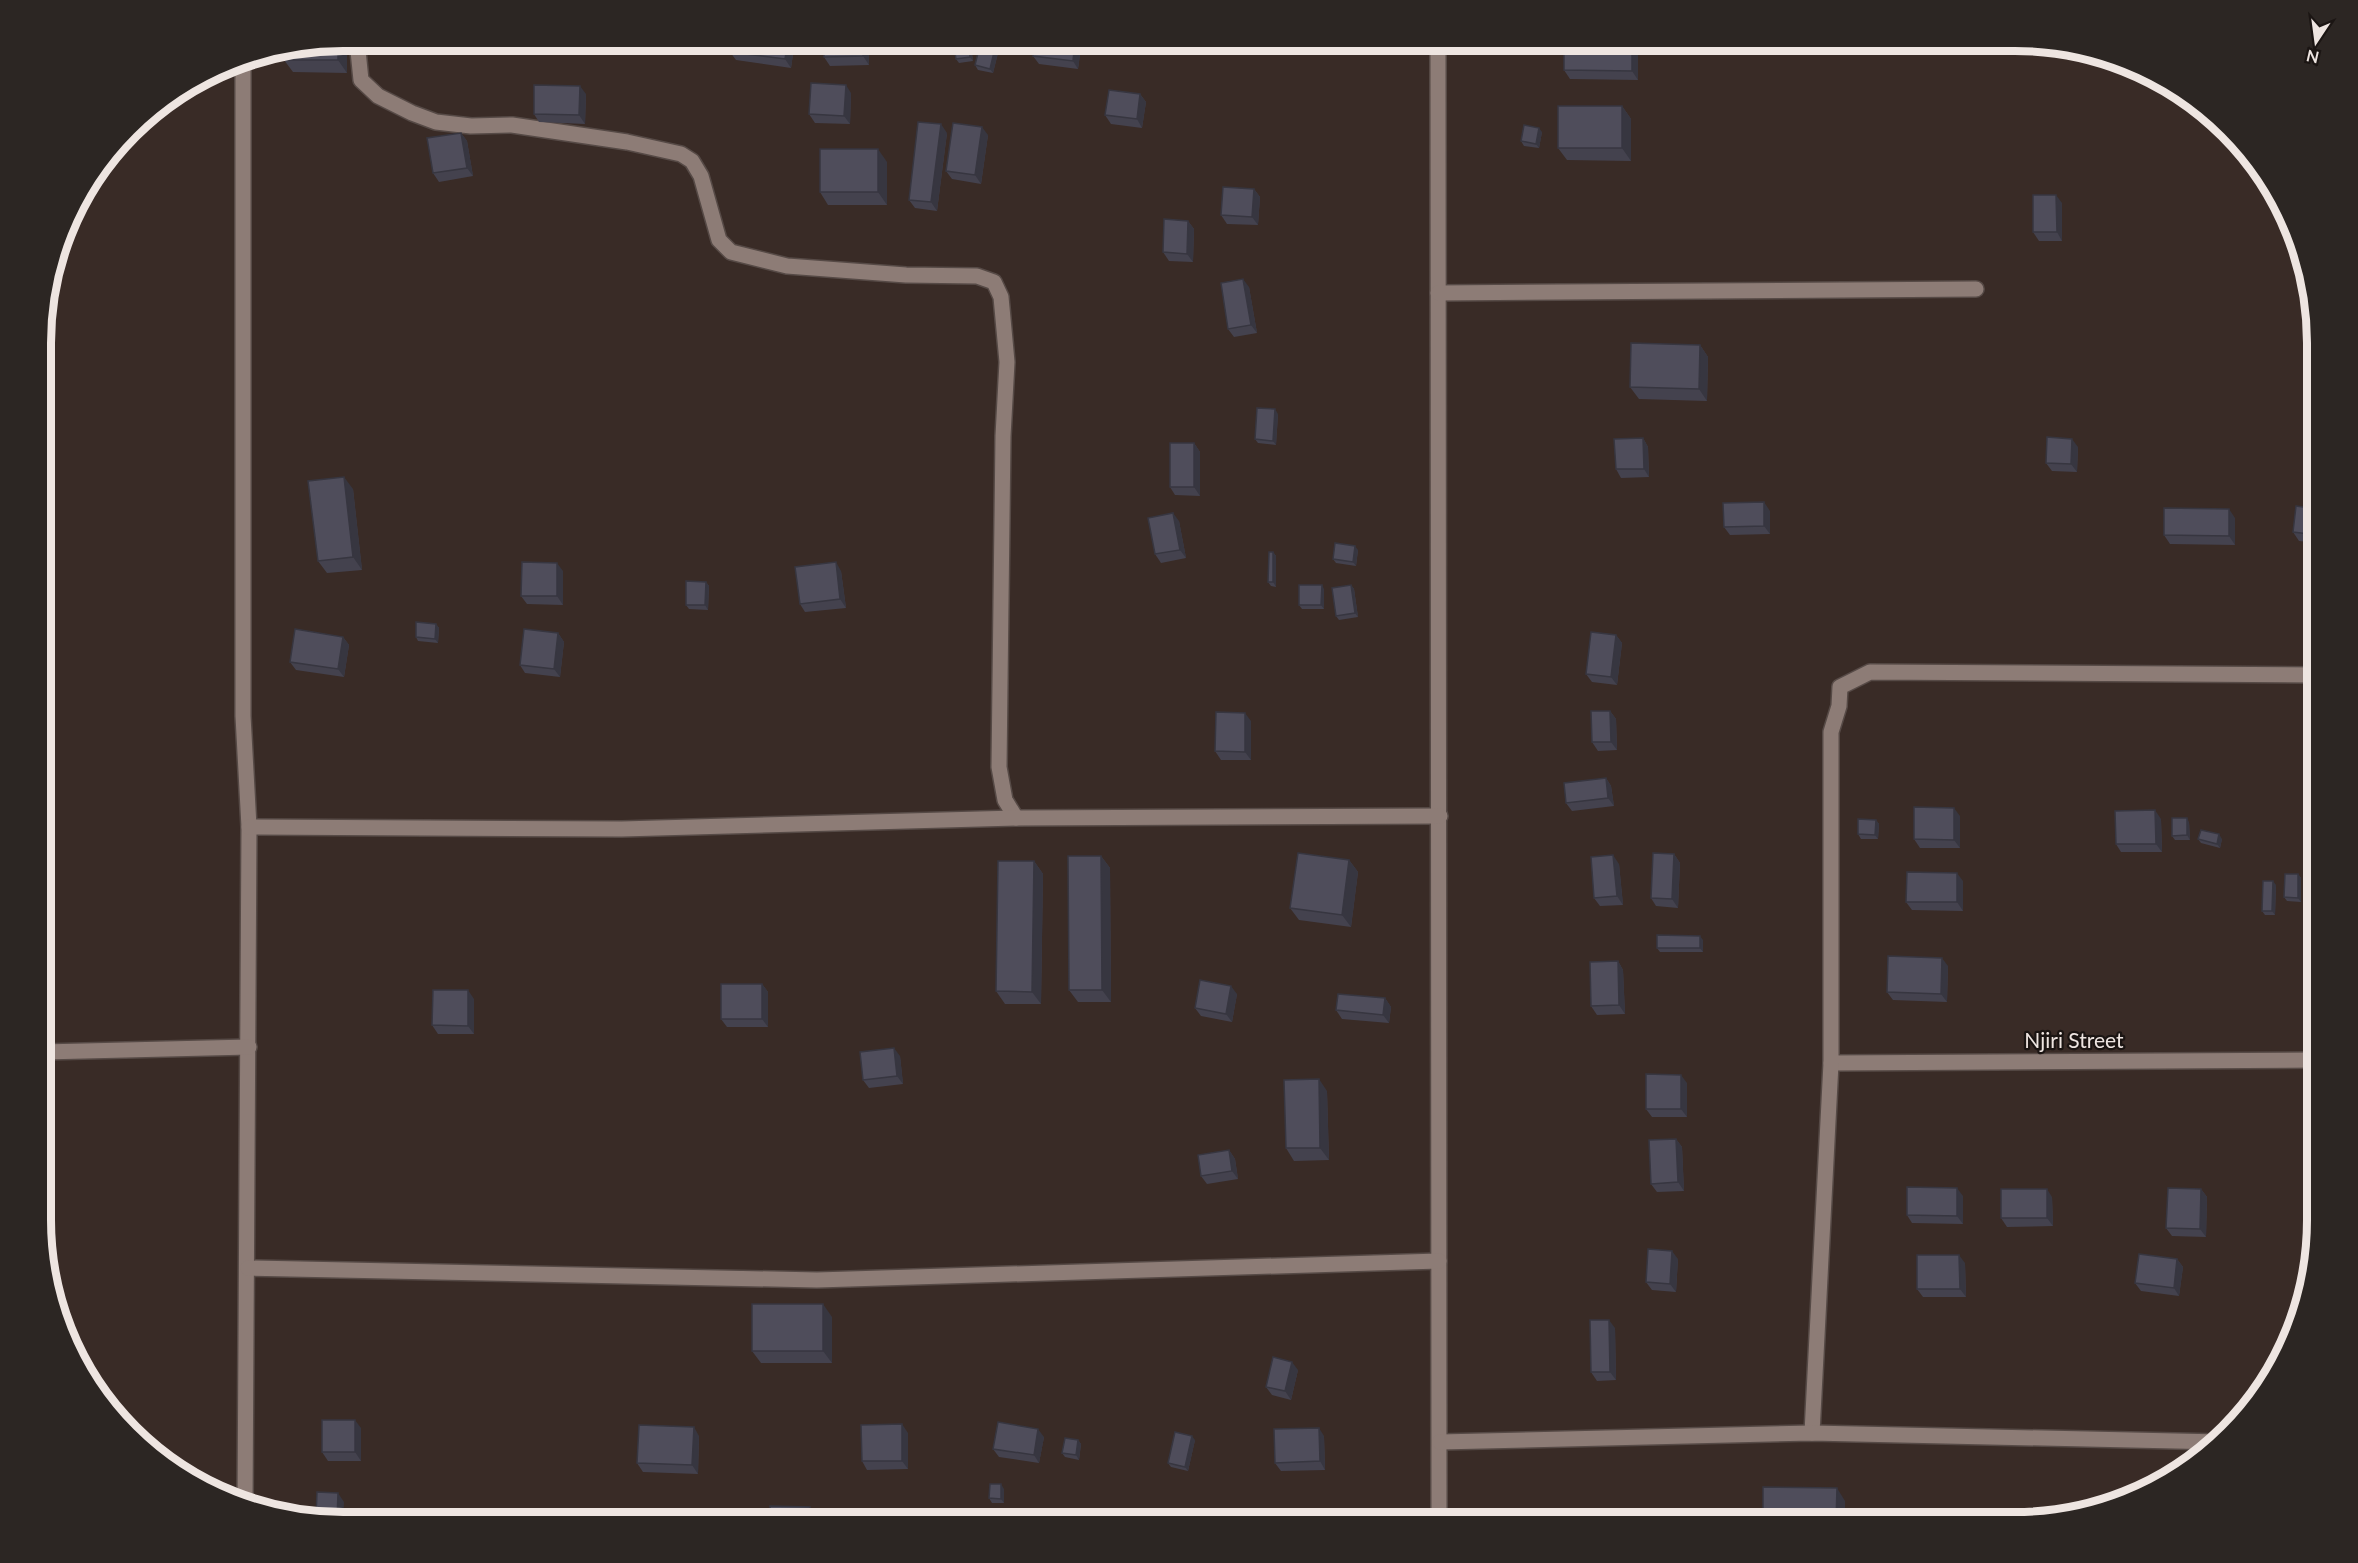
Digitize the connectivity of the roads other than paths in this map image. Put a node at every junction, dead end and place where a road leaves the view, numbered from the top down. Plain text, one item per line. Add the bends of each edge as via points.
1 (358, 51) edge
2 (1438, 51) edge
3 (243, 69) edge
4 (1976, 289) dead end
5 (1438, 293) junction
6 (2307, 675) edge
7 (1440, 816) junction
8 (1016, 818) junction
9 (249, 827) junction
10 (249, 1047) junction
11 (51, 1052) edge
12 (2307, 1060) edge
13 (1831, 1063) junction
14 (1439, 1261) junction
15 (248, 1268) junction
16 (1812, 1433) junction
17 (1440, 1442) junction
18 (2204, 1442) edge
19 (245, 1495) edge
20 (1439, 1512) edge

1 - 8 street via 361,80 378,96 436,122 512,125 681,154 692,161 701,176 719,240 730,252 787,266 977,276 994,282 1001,297 1007,362 999,767 1005,800
2 - 5 street
3 - 9 street via 243,716
4 - 5 street
5 - 7 street
6 - 13 street via 1870,672 1840,687 1831,732
7 - 8 street
7 - 14 street
8 - 9 street via 622,829
9 - 10 street
10 - 11 street
10 - 15 street
12 - 13 street, Njiri Street
13 - 16 street
14 - 15 street via 817,1280
14 - 17 street
15 - 19 street
16 - 17 street
16 - 18 street
17 - 20 street

